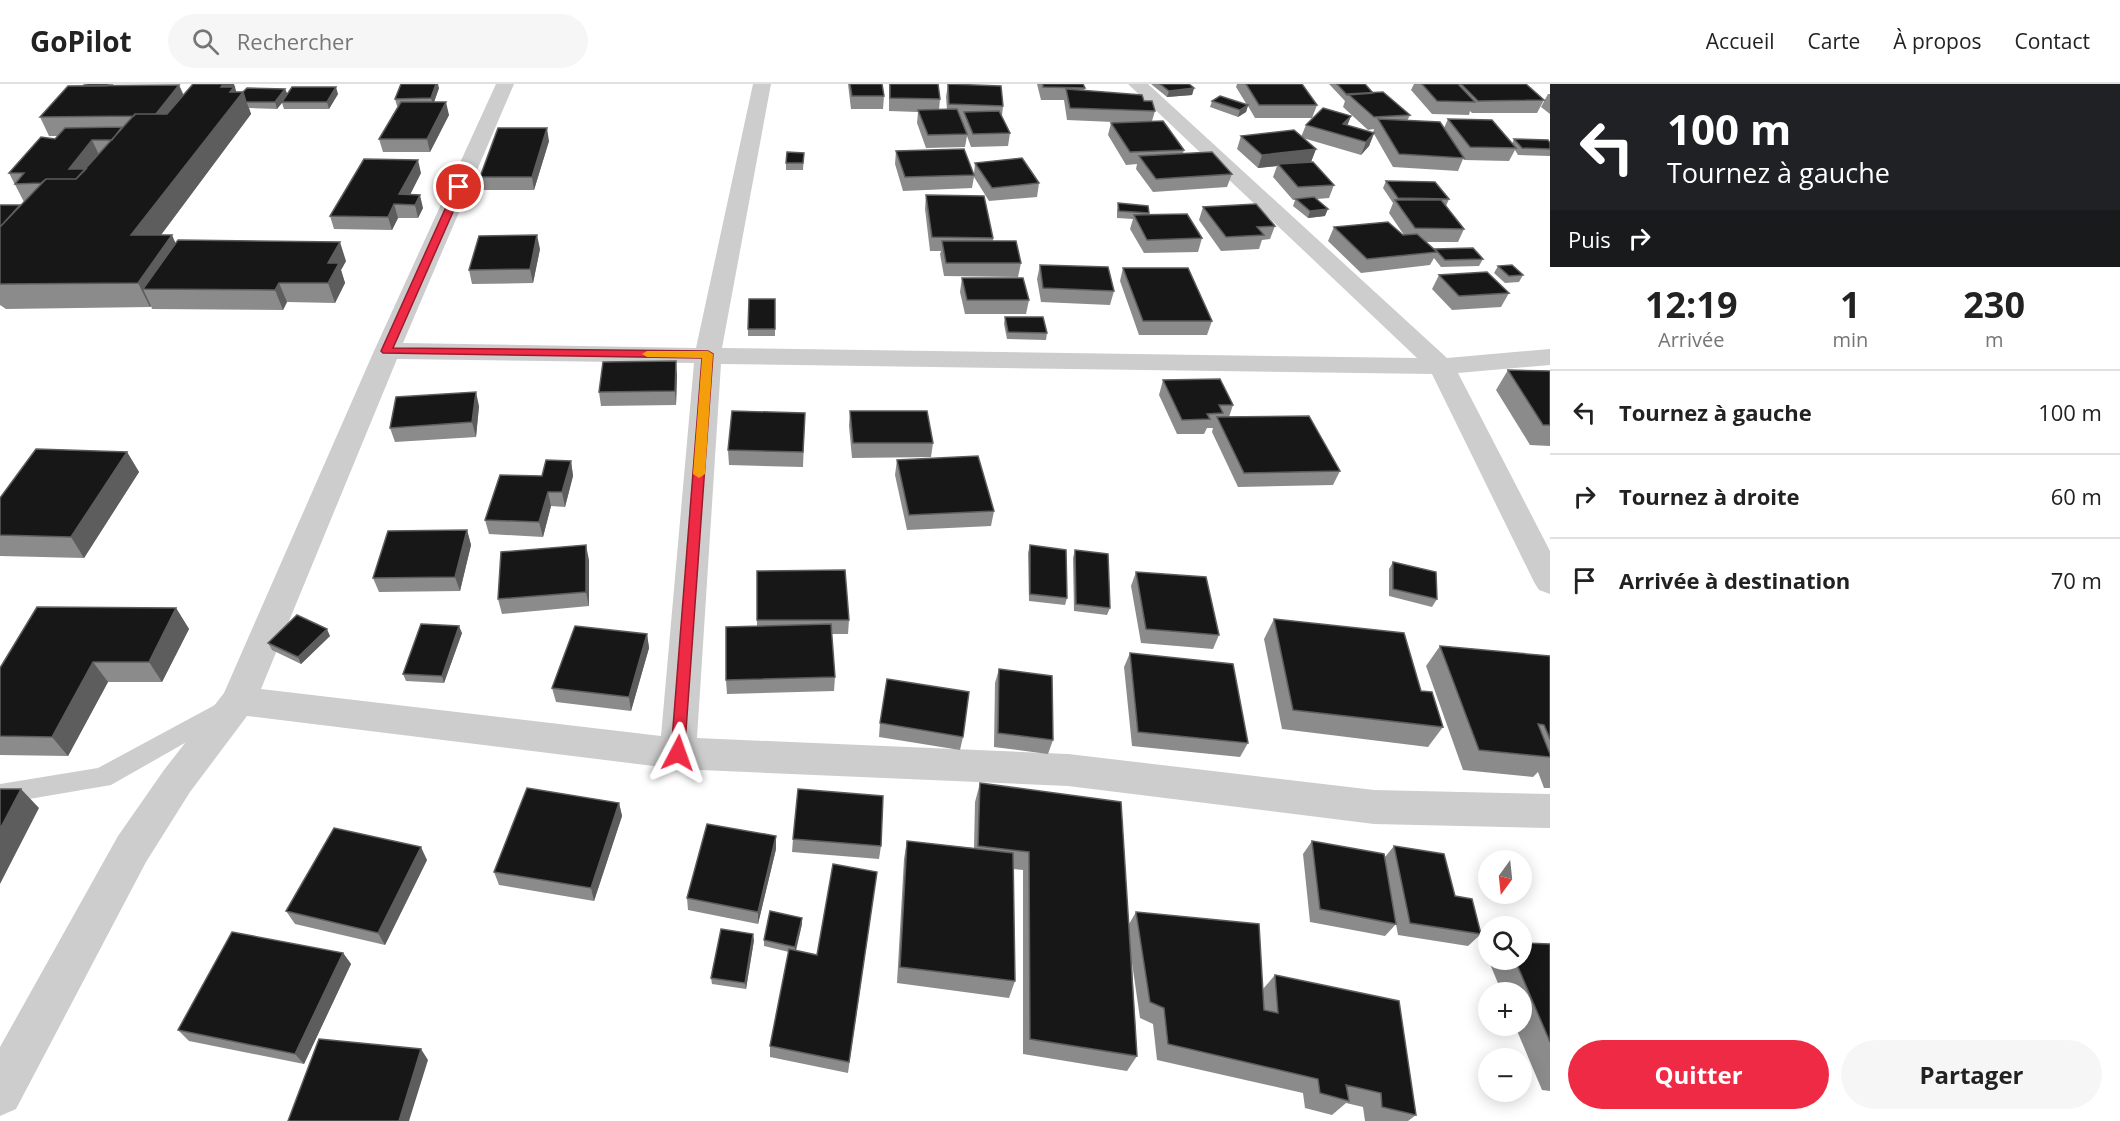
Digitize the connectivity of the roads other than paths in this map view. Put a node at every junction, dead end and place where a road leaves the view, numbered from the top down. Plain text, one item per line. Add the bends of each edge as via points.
1 (505, 84) edge
2 (762, 84) edge
3 (1137, 84) edge
4 (387, 351) junction
5 (708, 354) junction
6 (1550, 357) edge
7 (1441, 366) junction
8 (1550, 582) edge
9 (238, 701) junction
10 (678, 753) junction
11 (0, 794) edge
12 (1550, 812) edge
13 (0, 1093) edge

1 - 4 street
2 - 5 street
3 - 7 street
4 - 5 street
4 - 9 street
5 - 7 street
5 - 10 street
6 - 7 street
7 - 8 street
9 - 10 street
9 - 11 lane via 102,778
9 - 13 street via 177,781 132,849
10 - 12 street via 1068,770 1374,807

